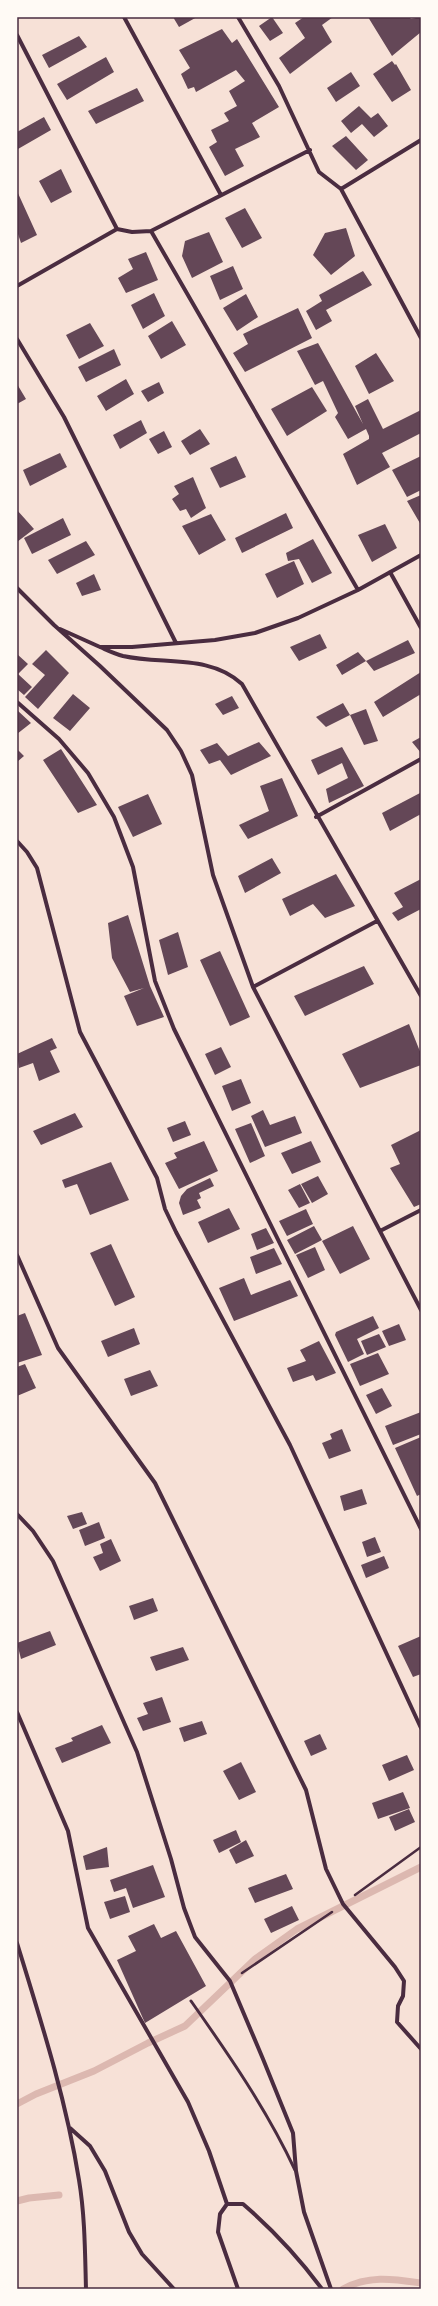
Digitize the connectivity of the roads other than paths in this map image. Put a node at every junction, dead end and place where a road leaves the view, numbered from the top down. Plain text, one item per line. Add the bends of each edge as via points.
1 (124, 17) edge
2 (238, 17) edge
3 (17, 35) edge
4 (421, 140) edge
5 (310, 150) junction
6 (341, 189) junction
7 (221, 195) junction
8 (117, 228) junction
9 (151, 231) junction
10 (17, 286) edge
11 (421, 338) edge
12 (17, 339) edge
13 (421, 555) edge
14 (390, 572) junction
15 (17, 588) edge
16 (358, 590) junction
17 (54, 625) junction
18 (421, 628) edge
19 (176, 643) junction
20 (100, 647) junction
21 (17, 702) edge
22 (421, 759) edge
23 (316, 817) junction
24 (17, 841) edge
25 (377, 920) junction
26 (253, 987) junction
27 (421, 996) edge
28 (421, 1210) edge
29 (380, 1231) junction
30 (17, 1255) edge
31 (421, 1310) edge
32 (17, 1514) edge
33 (421, 1528) edge
34 (17, 1712) edge
35 (421, 1728) edge
36 (17, 1943) edge
37 (191, 2001) dead end
38 (421, 2049) edge
39 (70, 2127) junction
40 (296, 2171) junction
41 (227, 2204) junction
42 (86, 2289) edge
43 (174, 2289) edge
44 (238, 2289) edge
45 (322, 2289) edge
46 (331, 2289) edge

1 - 7 street
2 - 5 street via 279,86
3 - 8 street
4 - 6 street
5 - 6 street via 319,172
5 - 7 street
6 - 11 street
7 - 9 street
8 - 9 street via 132,232
8 - 10 street
9 - 16 street
12 - 19 street via 64,417
13 - 14 street
14 - 16 street
14 - 18 street
15 - 17 street
16 - 19 street via 298,618 255,633
17 - 20 street
17 - 26 street via 167,730 181,752 192,775 213,875
19 - 20 street
20 - 23 street via 124,656 178,661 217,668 232,674 242,684
21 - 33 street via 64,745 88,773 114,817 133,867 155,981 174,1029
22 - 23 street
23 - 25 street
24 - 35 street via 38,868 80,1032 157,1178 165,1209 176,1232 290,1445
25 - 26 street
25 - 27 street
26 - 29 street
28 - 29 street
29 - 31 street
30 - 38 street via 58,1348 155,1483 306,1790 326,1869 342,1904 404,1981 397,2022
32 - 40 street via 33,1531 53,1561 137,1752 195,1937 230,1981 293,2133
34 - 41 street via 68,1831 88,1928 188,2102 210,2151
36 - 39 street
37 - 40 lane via 222,2045 278,2136
39 - 42 street via 80,2182
39 - 43 street via 90,2146 105,2171 129,2232 142,2254
40 - 46 street via 304,2212
41 - 44 street via 220,2214 218,2232
41 - 45 street via 243,2204 258,2216 309,2271

